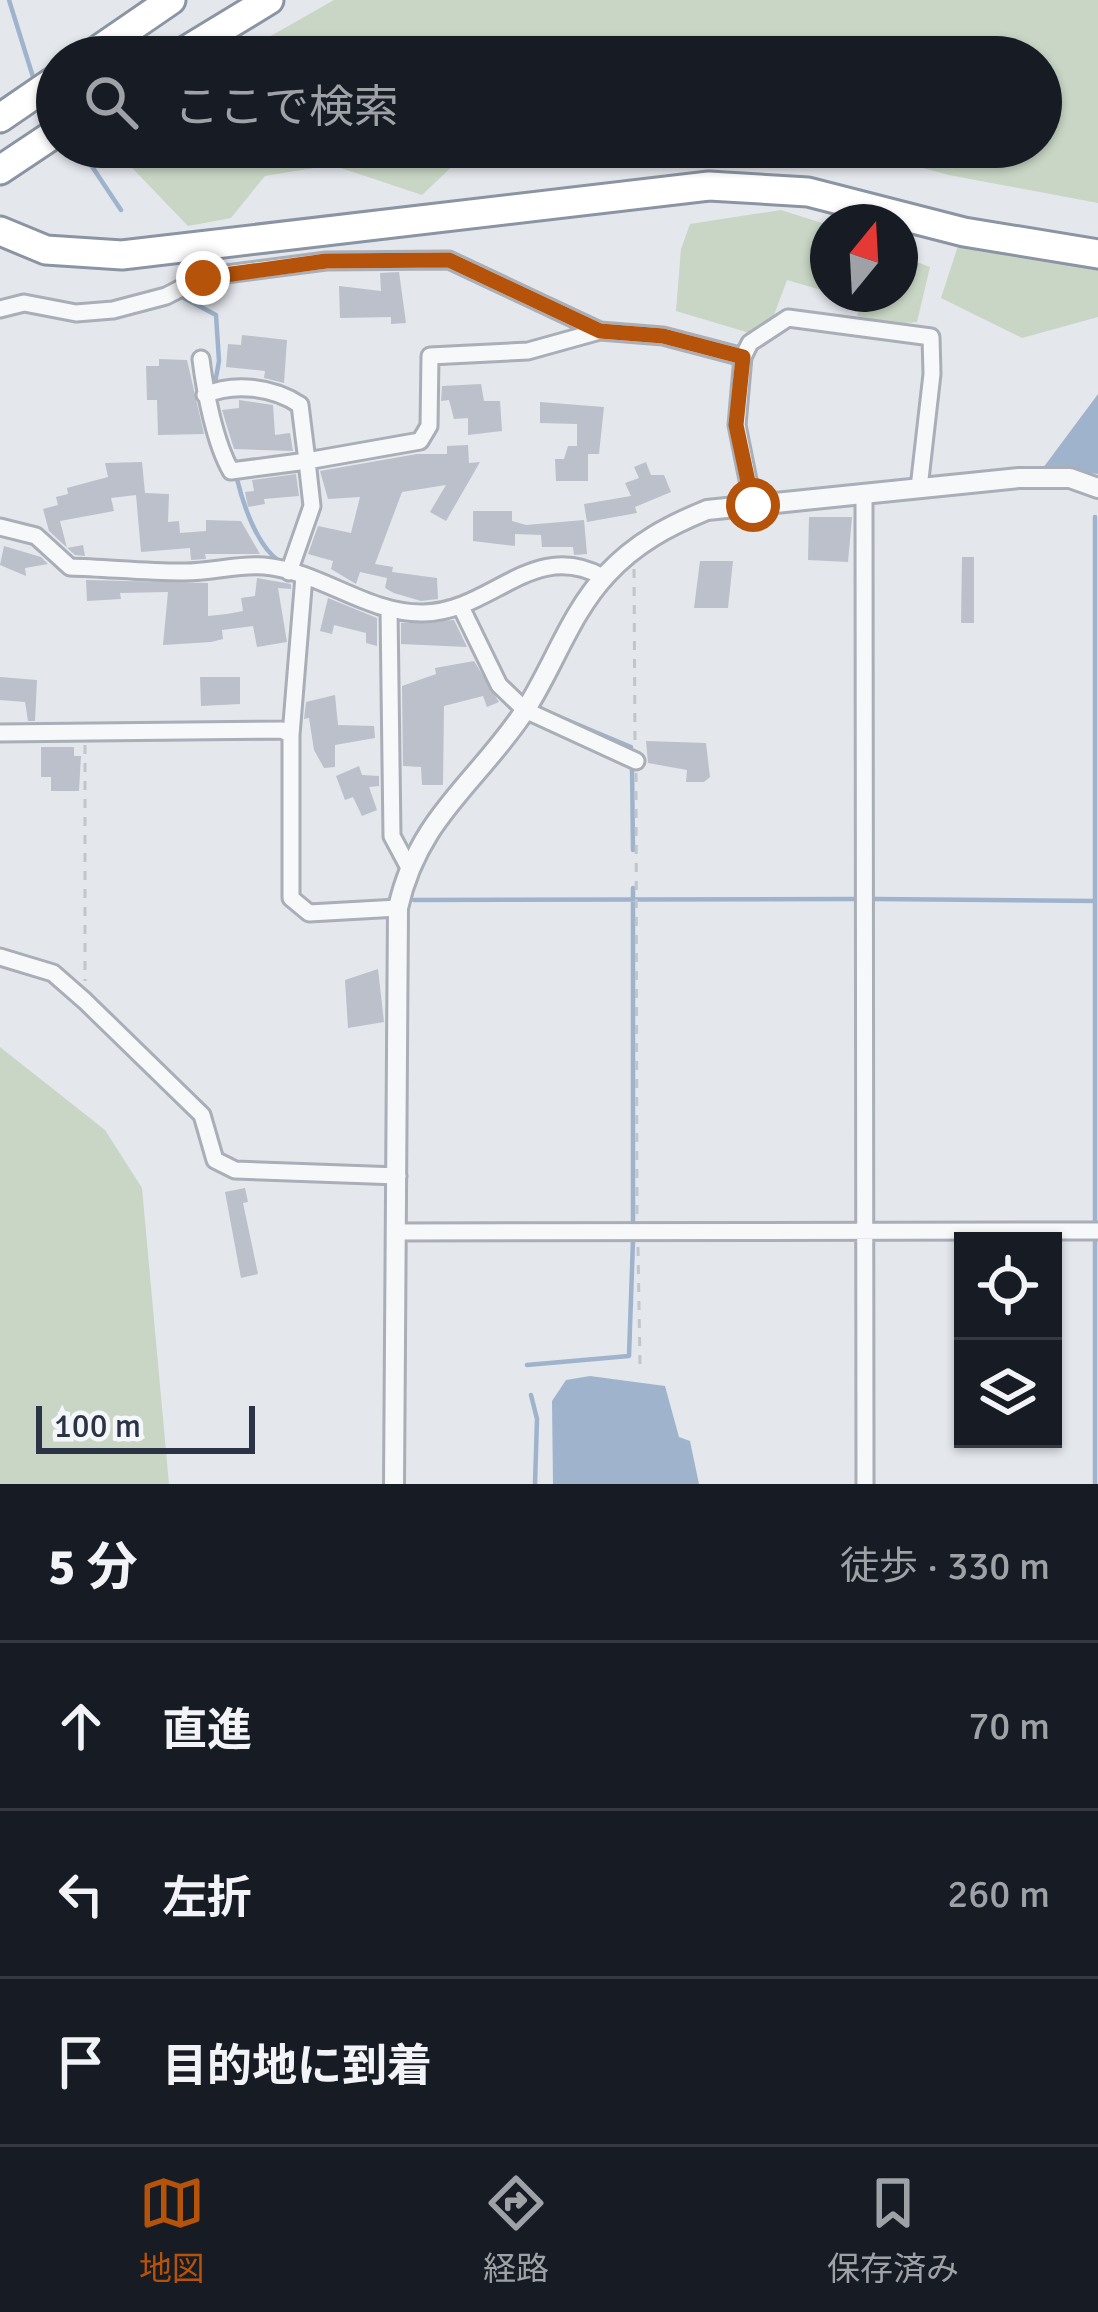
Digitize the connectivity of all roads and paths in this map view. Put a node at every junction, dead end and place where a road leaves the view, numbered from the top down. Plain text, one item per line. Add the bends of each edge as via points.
1 (171, 0) edge
2 (269, 0) edge
3 (118, 36) edge
4 (210, 36) edge
5 (36, 93) edge
6 (0, 118) edge
7 (36, 146) edge
8 (0, 170) edge
9 (0, 231) edge
10 (1098, 254) edge
11 (0, 309) edge
12 (600, 331) junction
13 (743, 357) junction
14 (200, 359) dead end
15 (205, 395) junction
16 (307, 460) junction
17 (919, 488) junction
18 (1098, 488) edge
19 (864, 493) junction
20 (753, 505) junction
21 (0, 527) edge
22 (633, 548) junction
23 (296, 574) junction
24 (603, 577) junction
25 (461, 607) junction
26 (389, 610) junction
27 (526, 710) junction
28 (85, 732) junction
29 (0, 733) edge
30 (291, 735) junction
31 (636, 761) junction
32 (408, 866) junction
33 (398, 908) junction
34 (0, 957) edge
35 (85, 1001) junction
36 (398, 1176) junction
37 (638, 1231) junction
38 (864, 1231) junction
39 (1098, 1231) edge
40 (397, 1232) junction
41 (640, 1365) dead end
42 (394, 1484) edge
43 (865, 1484) edge

1 - 3 highway
2 - 4 highway
5 - 6 highway
7 - 8 highway
9 - 10 highway via 46,250 122,255 654,191 763,187
11 - 12 street via 24,303 113,310 203,278 391,257 449,260
12 - 13 street via 663,336
12 - 16 street via 528,351 430,356 429,426 420,441
13 - 17 street via 788,318 931,337
13 - 20 street via 736,425
14 - 15 street
15 - 16 street via 224,387 284,394 300,405
15 - 16 street via 231,471
16 - 23 street via 312,506
17 - 18 street via 1070,478
17 - 19 street
19 - 20 street
19 - 38 street
20 - 22 street via 707,510
21 - 23 street via 36,536 70,567 264,566
22 - 24 street
22 - 31 path
23 - 26 street
23 - 30 street
24 - 25 street via 579,564 531,570
24 - 27 street
25 - 26 street
25 - 27 street via 499,685
26 - 32 street via 392,836
27 - 31 street
27 - 32 street
28 - 29 street
28 - 30 street
28 - 35 path
30 - 33 street via 291,898 309,913
31 - 37 path
32 - 33 street
33 - 36 street
34 - 35 street via 52,973
35 - 36 street via 202,1114 214,1160 235,1170
36 - 40 street
37 - 38 street
37 - 40 street
37 - 41 path
38 - 39 street
38 - 43 street
40 - 42 street

